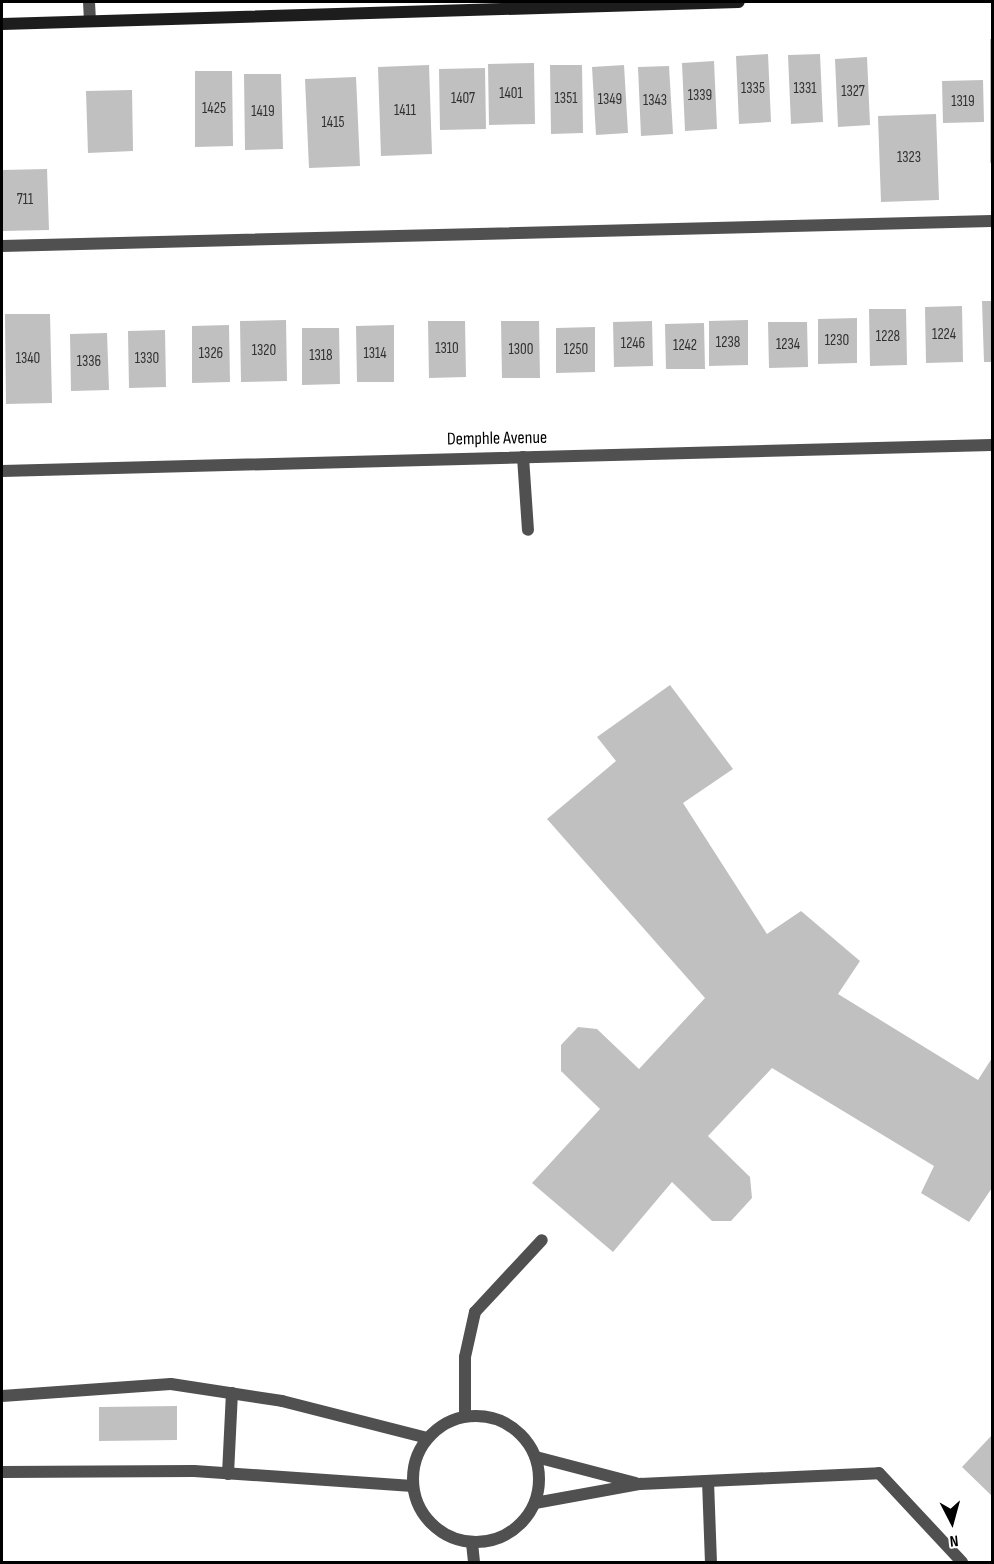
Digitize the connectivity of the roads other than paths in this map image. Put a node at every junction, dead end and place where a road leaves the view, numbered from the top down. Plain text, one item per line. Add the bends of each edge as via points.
1 (89, 2) edge
2 (739, 2) edge
3 (623, 3) edge
4 (90, 20) junction
5 (2, 24) edge
6 (993, 221) edge
7 (2, 246) edge
8 (993, 445) edge
9 (523, 457) junction
10 (2, 471) edge
11 (528, 530) dead end
12 (542, 1240) dead end
13 (232, 1393) junction
14 (2, 1396) edge
15 (465, 1416) junction
16 (427, 1438) junction
17 (536, 1457) junction
18 (2, 1472) edge
19 (228, 1474) junction
20 (708, 1481) junction
21 (640, 1484) junction
22 (412, 1486) junction
23 (535, 1503) junction
24 (472, 1543) junction
25 (474, 1563) edge
26 (711, 1563) edge
27 (962, 1563) edge

1 - 4 street
2 - 3 street
3 - 4 street
4 - 5 street
6 - 7 street
8 - 9 street, Demphle Avenue
9 - 10 street, Demphle Avenue
9 - 11 street
12 - 15 street via 475,1312 465,1357
13 - 14 street via 171,1384
13 - 16 street via 282,1401
13 - 19 street
15 - 16 street via 444,1423
15 - 17 street via 488,1417 507,1424 525,1437
16 - 22 street via 416,1457
17 - 21 street
17 - 23 street via 540,1478
18 - 19 street
19 - 22 street
20 - 21 street
20 - 26 street
20 - 27 street via 879,1473
21 - 23 street
22 - 24 street via 419,1508 432,1526 451,1538
23 - 24 street via 523,1522 506,1535
24 - 25 street

